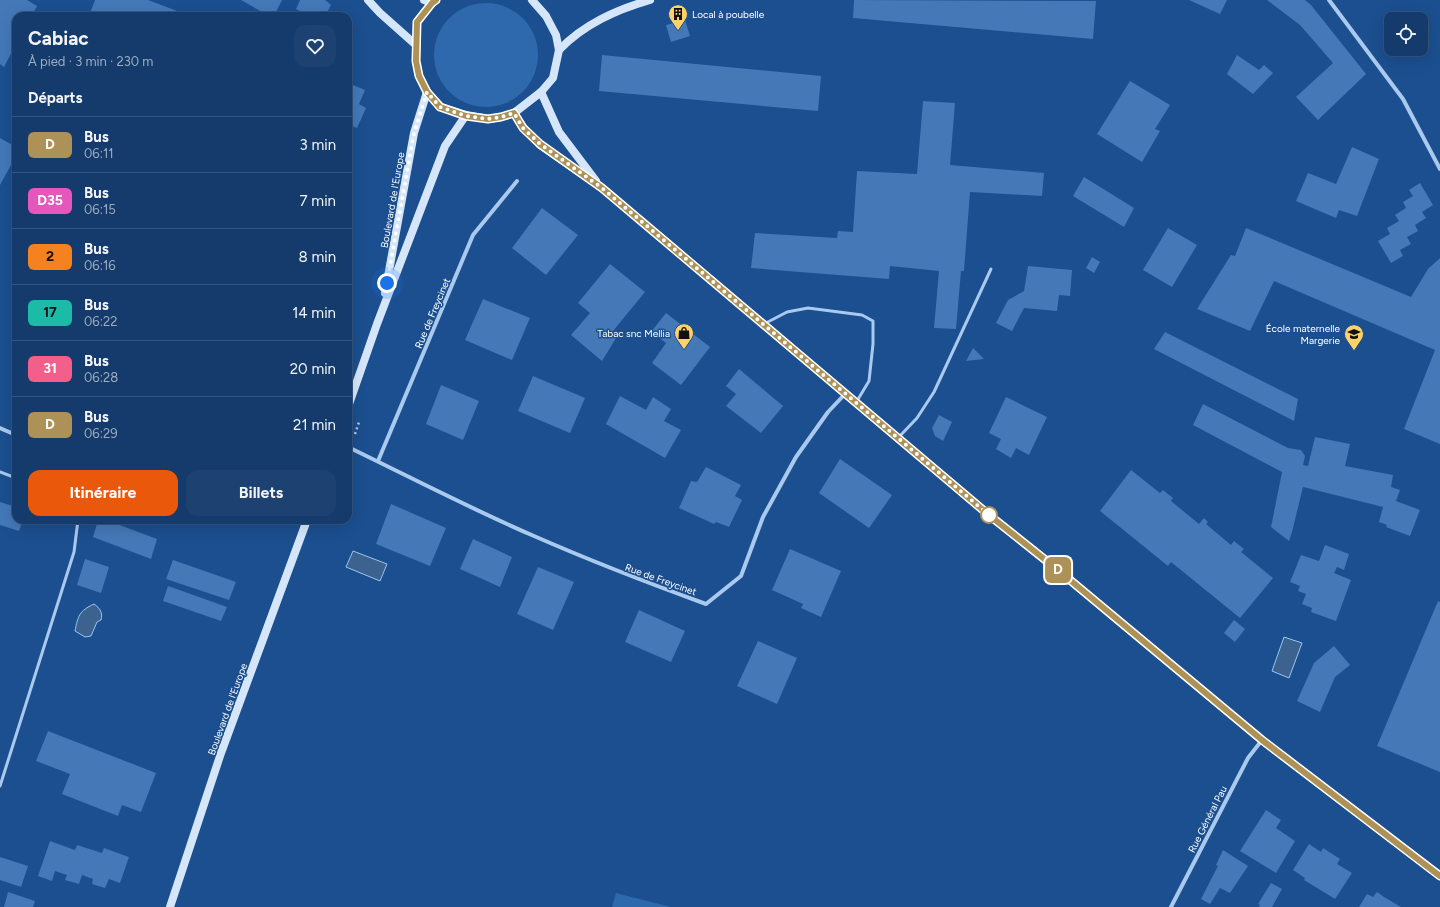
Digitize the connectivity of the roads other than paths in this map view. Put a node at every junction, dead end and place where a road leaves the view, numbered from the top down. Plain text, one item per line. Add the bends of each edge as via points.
1 (368, 0) edge
2 (532, 0) edge
3 (650, 0) edge
4 (1329, 0) edge
5 (431, 1) edge
6 (416, 45) junction
7 (559, 50) junction
8 (427, 92) junction
9 (541, 92) junction
10 (514, 113) junction
11 (466, 116) junction
12 (1440, 169) edge
13 (517, 181) dead end
14 (602, 188) junction
15 (991, 269) dead end
16 (381, 313) junction
17 (764, 325) junction
18 (845, 394) junction
19 (352, 396) edge
20 (856, 403) junction
21 (0, 428) edge
22 (12, 433) edge
23 (898, 438) junction
24 (352, 449) edge
25 (378, 461) junction
26 (0, 472) edge
27 (12, 476) edge
28 (79, 524) edge
29 (306, 524) edge
30 (1262, 740) junction
31 (0, 786) edge
32 (1440, 876) edge
33 (170, 907) edge
34 (1171, 907) edge

1 - 6 main road
2 - 7 main road via 546,16 556,35
3 - 7 main road via 624,8 585,27
4 - 12 street via 1403,99
5 - 6 main road via 417,22
6 - 8 main road via 419,76
7 - 9 main road via 553,78
8 - 11 main road via 440,107
8 - 16 main road, Boulevard de l'Europe via 414,133
9 - 10 main road
9 - 14 main road via 559,132
10 - 11 main road via 488,119
10 - 14 main road via 523,128 540,144
11 - 16 main road, Boulevard de l'Europe via 445,146
13 - 25 street, Rue de Freycinet via 473,236
14 - 17 main road
15 - 23 lane via 934,392 917,418
16 - 19 main road, Boulevard de l'Europe
17 - 18 main road
17 - 20 lane via 787,312 808,308 862,315 873,321 869,381
18 - 20 main road
18 - 25 street, Rue de Freycinet via 828,412 796,458 763,517 741,576 706,604 628,576 534,536
20 - 23 main road
21 - 22 street
23 - 30 main road
24 - 25 street, Rue de Freycinet
26 - 27 lane
28 - 31 lane via 74,552
29 - 33 main road, Boulevard de l'Europe via 221,753
30 - 32 main road
30 - 34 street, Rue Général Pau via 1248,758

